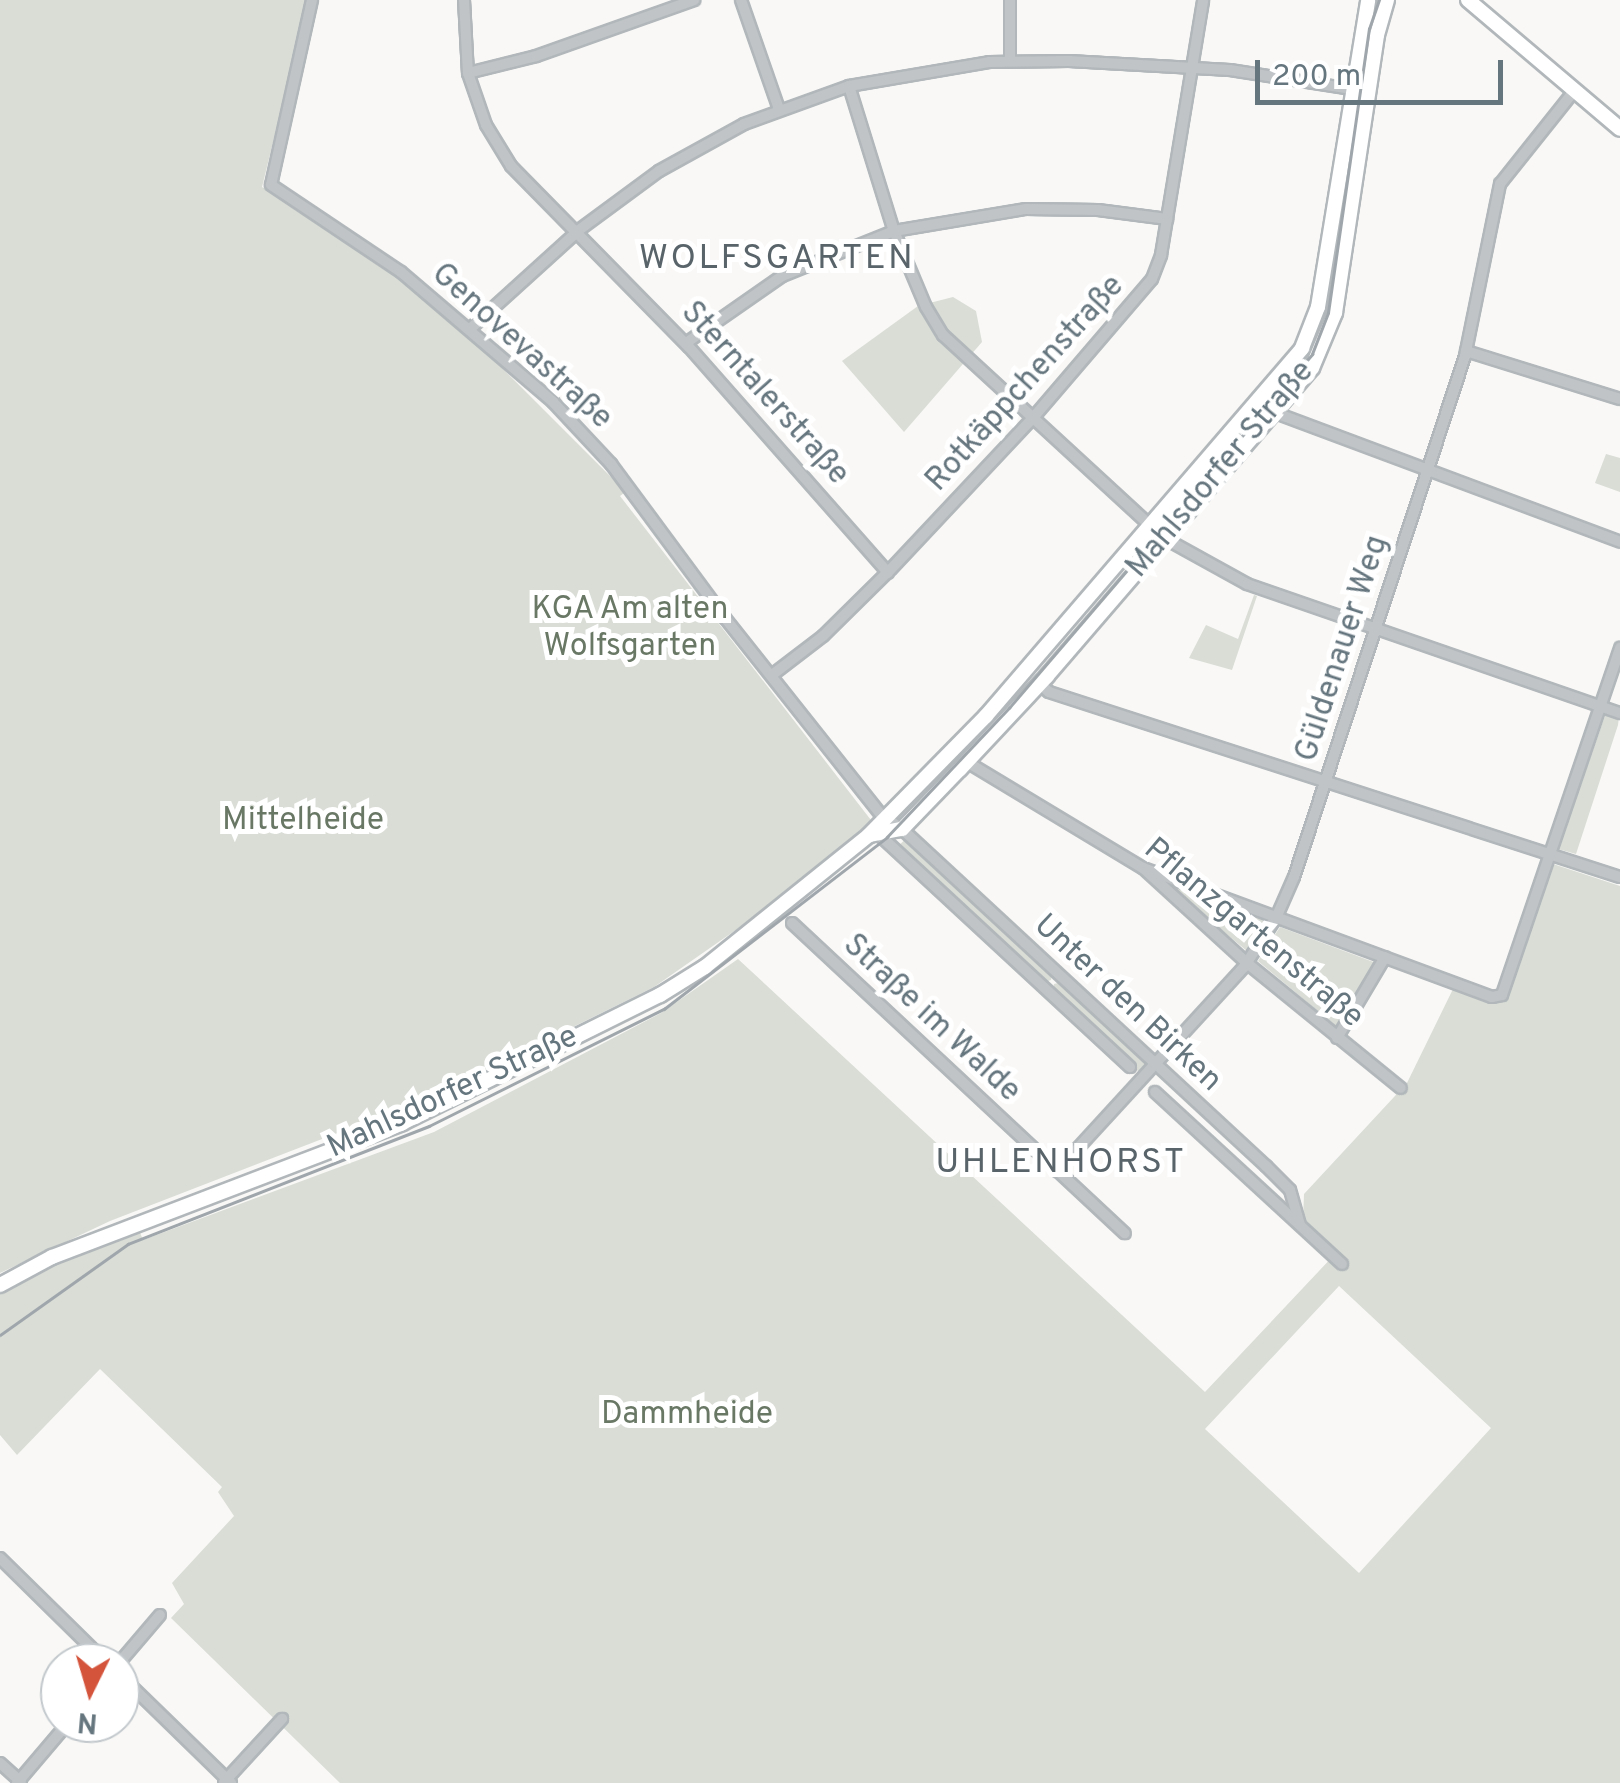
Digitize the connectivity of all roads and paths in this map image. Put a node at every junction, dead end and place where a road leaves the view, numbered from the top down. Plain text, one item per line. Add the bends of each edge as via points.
1 (312, 0) edge
2 (464, 0) edge
3 (694, 0) edge
4 (741, 0) edge
5 (1010, 0) edge
6 (1203, 0) edge
7 (1368, 0) edge
8 (1387, 0) edge
9 (1468, 0) edge
10 (1010, 61) junction
11 (1191, 67) junction
12 (468, 73) junction
13 (849, 86) junction
14 (1350, 89) junction
15 (1575, 90) junction
16 (1368, 92) junction
17 (778, 109) junction
18 (1620, 128) edge
19 (1167, 219) junction
20 (894, 231) junction
21 (575, 233) junction
22 (470, 328) junction
23 (686, 344) junction
24 (1466, 350) junction
25 (1620, 398) edge
26 (1260, 401) junction
27 (1274, 412) junction
28 (1032, 419) junction
29 (1428, 469) junction
30 (1152, 528) junction
31 (1164, 538) junction
32 (1620, 542) edge
33 (888, 572) junction
34 (1375, 629) junction
35 (1620, 648) edge
36 (772, 675) junction
37 (1040, 684) junction
38 (1601, 707) junction
39 (1620, 713) edge
40 (967, 762) junction
41 (1326, 782) junction
42 (886, 818) junction
43 (902, 829) junction
44 (874, 833) junction
45 (1552, 854) junction
46 (1143, 868) junction
47 (1620, 877) edge
48 (1276, 918) junction
49 (792, 923) dead end
50 (1385, 958) junction
51 (1247, 963) junction
52 (1338, 1038) junction
53 (1156, 1065) junction
54 (1130, 1067) dead end
55 (1400, 1088) dead end
56 (1154, 1092) dead end
57 (1057, 1170) junction
58 (1300, 1226) junction
59 (1125, 1233) dead end
60 (1342, 1264) dead end
61 (0, 1285) edge
62 (0, 1558) edge
63 (160, 1615) dead end
64 (87, 1643) edge
65 (136, 1643) edge
66 (140, 1695) edge
67 (282, 1719) dead end
68 (52, 1743) edge
69 (0, 1763) edge
70 (20, 1782) edge
71 (227, 1782) edge

1 - 22 street, Genovevastraße via 271,185
2 - 12 street, Sterntalerstraße
3 - 12 street
4 - 17 street
5 - 10 street
6 - 11 street, Rotkäppchenstraße
7 - 14 main road, Mahlsdorfer Straße
8 - 16 main road, Mahlsdorfer Straße
9 - 15 main road
10 - 11 street
10 - 13 street
11 - 14 street
11 - 19 street, Rotkäppchenstraße
12 - 21 street, Sterntalerstraße via 498,148
13 - 17 street
13 - 20 street
14 - 16 main road
14 - 26 main road, Mahlsdorfer Straße via 1314,323
15 - 18 main road
15 - 24 street, Güldenauer Weg via 1500,184
16 - 27 main road, Mahlsdorfer Straße via 1332,326 1312,368
17 - 21 street via 659,171
19 - 20 street via 1026,209
19 - 28 street, Rotkäppchenstraße via 1152,279
20 - 23 street via 782,276
20 - 28 street via 942,334
21 - 22 street
21 - 23 street, Sterntalerstraße
22 - 36 street, Genovevastraße via 612,464
23 - 33 street, Sterntalerstraße
24 - 25 street
24 - 29 street, Güldenauer Weg
26 - 27 main road
26 - 30 main road, Mahlsdorfer Straße
27 - 29 street
27 - 31 main road, Mahlsdorfer Straße
28 - 30 street
28 - 33 street, Rotkäppchenstraße
29 - 32 street
29 - 34 street, Güldenauer Weg
30 - 31 main road
30 - 42 main road, Mahlsdorfer Straße
31 - 34 street via 1247,584
31 - 37 main road, Mahlsdorfer Straße
33 - 36 street, Rotkäppchenstraße
34 - 38 street
34 - 41 street, Güldenauer Weg
35 - 38 street
36 - 42 street, Genovevastraße
37 - 40 main road, Mahlsdorfer Straße
37 - 41 street
38 - 39 street
38 - 45 street
40 - 43 main road, Mahlsdorfer Straße
40 - 46 street, Pflanzgartenstraße
41 - 45 street
41 - 48 street, Güldenauer Weg
42 - 43 street, Unter den Birken
42 - 44 main road, Mahlsdorfer Straße
43 - 44 main road, Mahlsdorfer Straße
43 - 53 street, Unter den Birken
44 - 54 street, Unter den Birken
44 - 61 main road, Mahlsdorfer Straße via 704,968 660,995 420,1115 52,1257
45 - 47 street
45 - 50 street via 1502,994 1492,997
46 - 48 street
46 - 51 street, Pflanzgartenstraße
48 - 50 street
48 - 51 street, Güldenauer Weg
49 - 57 street, Straße im Walde
50 - 52 street
51 - 52 street, Pflanzgartenstraße
51 - 53 street, Güldenauer Weg
52 - 55 street, Pflanzgartenstraße
53 - 57 street, Güldenauer Weg
53 - 58 street, Unter den Birken via 1290,1190
56 - 58 street, Unter den Birken
57 - 59 street, Straße im Walde
58 - 60 street, Unter den Birken
62 - 64 street
63 - 65 street
66 - 71 street
67 - 71 street
68 - 70 street
69 - 70 street

